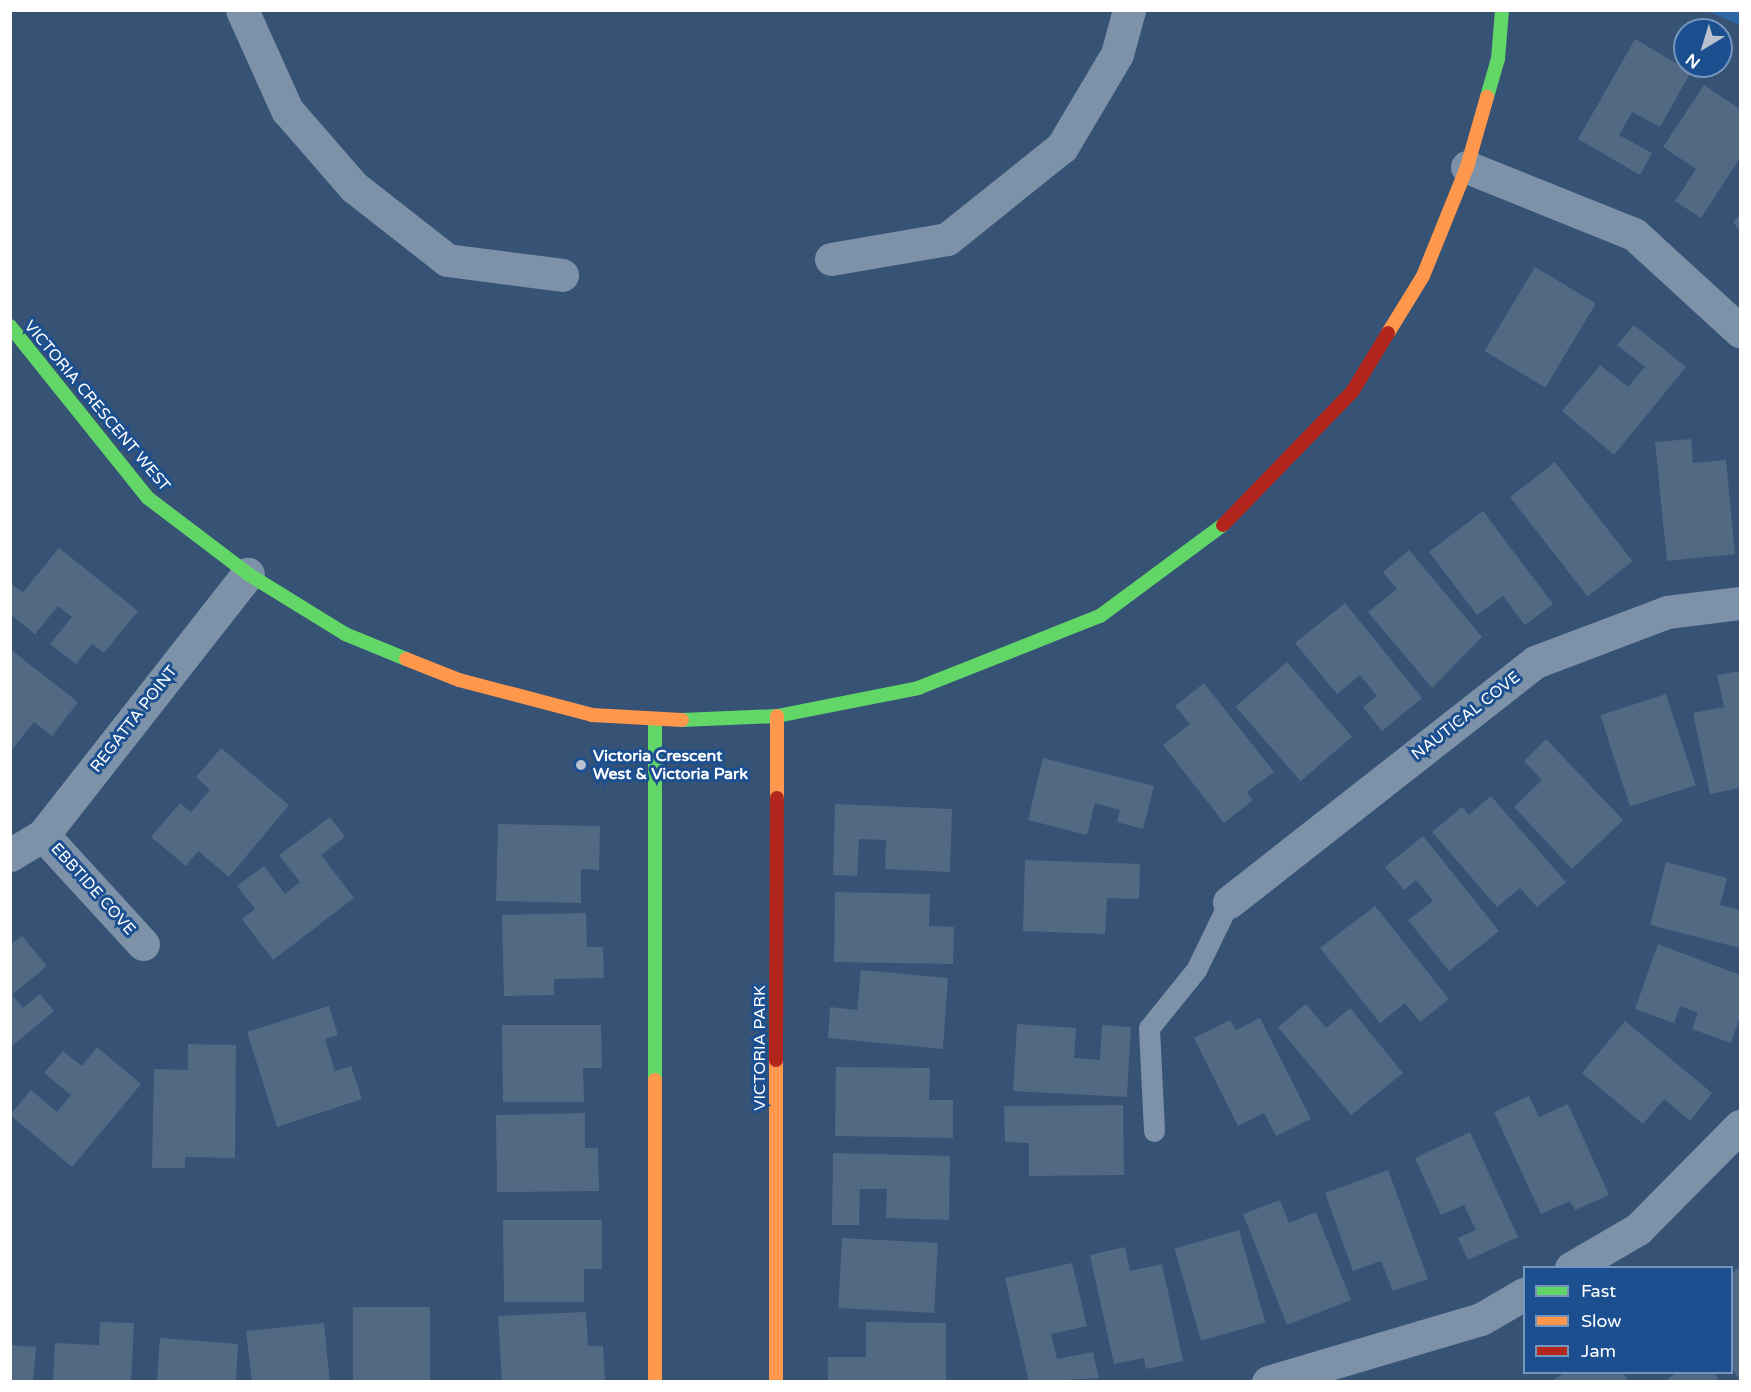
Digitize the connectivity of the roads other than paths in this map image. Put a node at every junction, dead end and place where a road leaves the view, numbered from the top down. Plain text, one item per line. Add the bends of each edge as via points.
1 (242, 10) edge
2 (1129, 10) edge
3 (1502, 10) edge
4 (1467, 167) junction
5 (831, 259) dead end
6 (562, 275) dead end
7 (10, 326) edge
8 (1740, 331) edge
9 (248, 574) junction
10 (1740, 603) edge
11 (777, 716) junction
12 (655, 721) junction
13 (43, 835) junction
14 (10, 855) edge
15 (1228, 902) joint
16 (143, 944) dead end
17 (1740, 1126) edge
18 (1154, 1131) dead end
19 (1574, 1266) edge
20 (1523, 1295) edge
21 (655, 1382) edge
22 (776, 1382) edge
23 (1268, 1382) edge

1 - 6 street via 287,110 354,187 447,260
2 - 5 street via 1117,54 1062,147 947,239
3 - 4 street, VICTORIA CRESCENT WEST via 1498,59
4 - 8 street via 1634,234
4 - 11 street, VICTORIA CRESCENT WEST via 1423,276 1352,392 1236,515 1100,616 918,688
7 - 9 street, VICTORIA CRESCENT WEST via 148,498
9 - 12 street, VICTORIA CRESCENT WEST via 345,634 459,680 592,715
9 - 13 street, REGATTA POINT
10 - 15 street, NAUTICAL COVE via 1667,612 1535,662
11 - 12 street, VICTORIA CRESCENT WEST
11 - 22 street, VICTORIA PARK
12 - 21 street
13 - 14 street, REGATTA POINT
13 - 16 street, EBBTIDE COVE
15 - 18 lane via 1196,970 1149,1028
17 - 19 street via 1638,1229
20 - 23 street via 1481,1319

